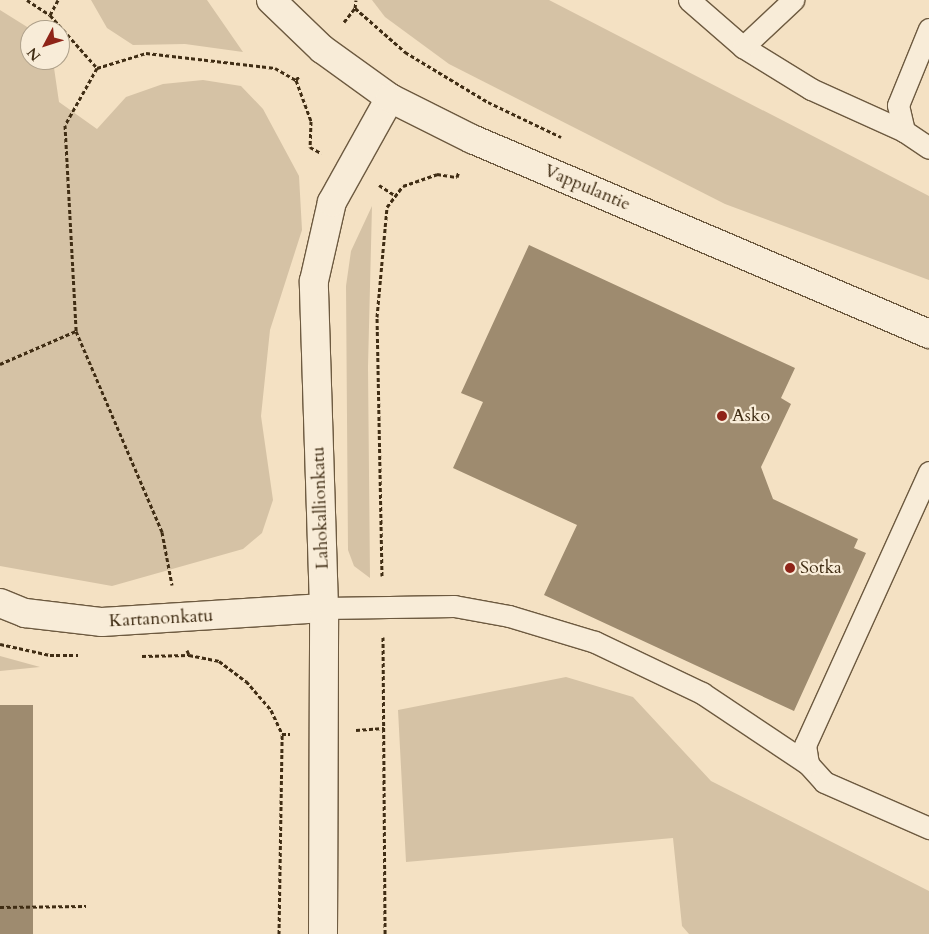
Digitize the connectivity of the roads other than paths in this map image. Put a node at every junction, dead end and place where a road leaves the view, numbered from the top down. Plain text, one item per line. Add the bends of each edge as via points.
1 (271, 0) edge
2 (689, 0) edge
3 (793, 0) edge
4 (929, 29) edge
5 (743, 47) junction
6 (390, 98) junction
7 (904, 131) junction
8 (929, 148) edge
9 (929, 334) edge
10 (929, 472) edge
11 (0, 604) edge
12 (324, 608) junction
13 (808, 764) junction
14 (929, 828) edge
15 (323, 934) edge

1 - 6 street, Vappulantie via 322,49
2 - 5 lane
3 - 5 lane
4 - 7 lane via 898,105
5 - 7 lane via 811,89
6 - 9 street, Vappulantie via 472,140
6 - 12 street, Lahokallionkatu via 332,202 314,282
7 - 8 lane
10 - 13 lane via 811,725 805,745
11 - 12 street, Kartanonkatu via 25,613 102,622 178,620
12 - 13 lane via 454,606 500,614 595,642 702,693
12 - 15 street, Lahokallionkatu
13 - 14 lane via 824,782

